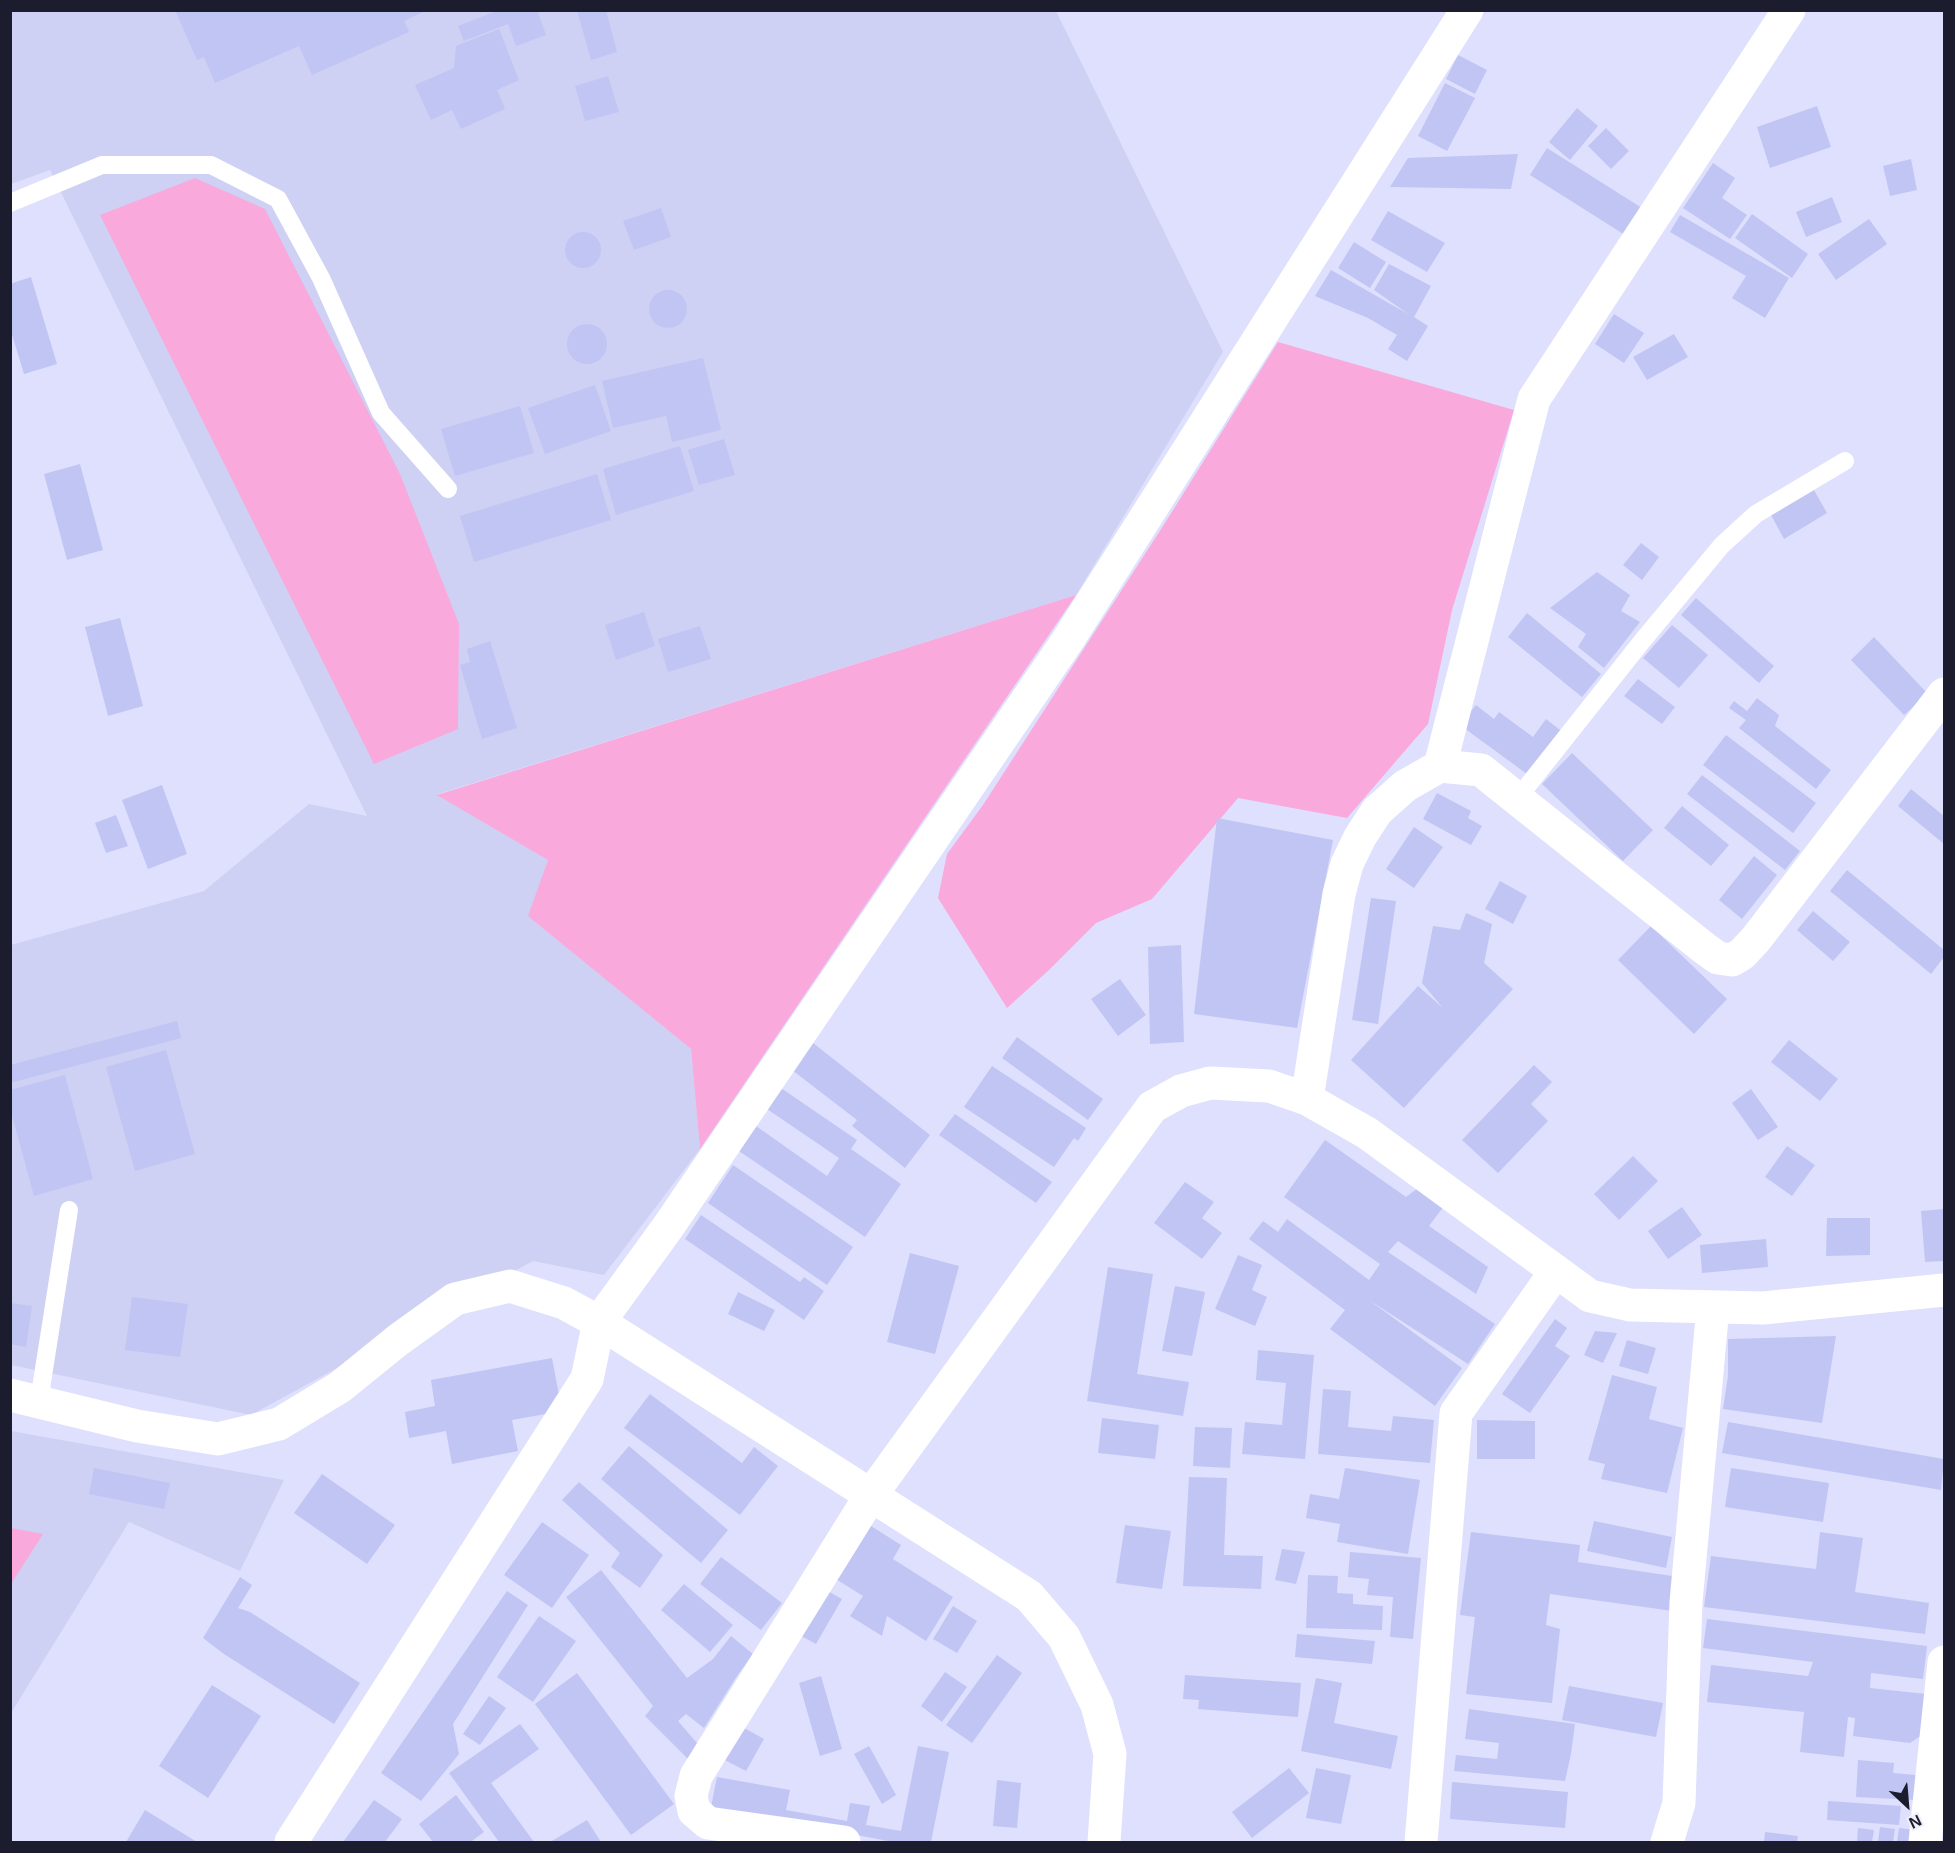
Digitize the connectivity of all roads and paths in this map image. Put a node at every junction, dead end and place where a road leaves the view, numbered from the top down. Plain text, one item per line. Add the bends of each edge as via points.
1 (1467, 10) edge
2 (1789, 10) edge
3 (10, 203) edge
4 (1845, 461) dead end
5 (448, 489) dead end
6 (1944, 694) edge
7 (1440, 766) junction
8 (1517, 799) junction
9 (1307, 1099) junction
10 (69, 1210) dead end
11 (1556, 1271) junction
12 (1944, 1290) edge
13 (1713, 1308) junction
14 (599, 1322) junction
15 (25, 1398) edge
16 (871, 1495) junction
17 (1944, 1662) edge
18 (291, 1842) edge
19 (844, 1842) edge
20 (1104, 1842) edge
21 (1421, 1842) edge
22 (1667, 1842) edge
23 (1925, 1842) edge

1 - 14 street via 1068,640 668,1227
2 - 7 street via 1534,399
3 - 5 lane via 102,165 211,165 278,200 321,278 381,413
4 - 8 lane via 1756,514 1722,544
6 - 8 street via 1756,939 1732,960 1718,958 1704,948
7 - 8 street via 1481,770
7 - 9 street via 1405,786 1377,811 1347,864
9 - 11 street via 1367,1133
9 - 16 street via 1269,1086 1210,1083 1181,1090 1152,1107
10 - 15 lane
11 - 13 street via 1590,1296 1630,1305
11 - 21 street via 1456,1413
12 - 13 street via 1763,1308
13 - 22 street via 1686,1602 1679,1803
14 - 15 street via 564,1302 510,1286 455,1299 339,1387 279,1424 218,1439 137,1426
14 - 16 street
14 - 18 street via 587,1378
16 - 19 street via 696,1776 692,1796 694,1811 708,1823
16 - 20 street via 1029,1596 1064,1636 1097,1705 1110,1754
17 - 23 street

